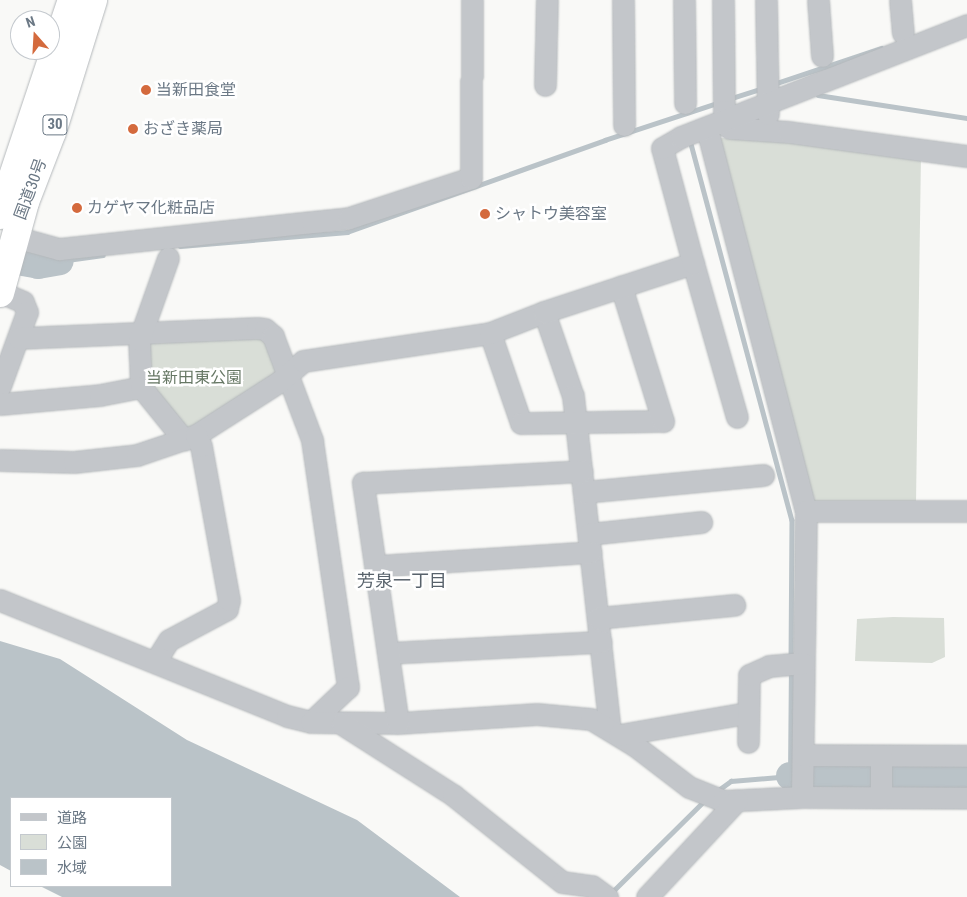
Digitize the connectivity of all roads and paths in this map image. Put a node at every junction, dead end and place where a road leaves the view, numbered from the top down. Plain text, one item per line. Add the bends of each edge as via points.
1 (72, 0) edge
2 (93, 0) edge
3 (472, 0) edge
4 (547, 0) edge
5 (623, 0) edge
6 (684, 0) edge
7 (723, 0) edge
8 (766, 0) edge
9 (818, 0) edge
10 (900, 0) edge
11 (967, 25) edge
12 (903, 33) dead end
13 (822, 56) dead end
14 (545, 85) dead end
15 (770, 92) junction
16 (685, 104) dead end
17 (709, 121) junction
18 (624, 125) dead end
19 (780, 131) junction
20 (967, 156) edge
21 (0, 215) edge
22 (13, 243) junction
23 (168, 258) dead end
24 (693, 263) junction
25 (621, 286) junction
26 (1, 289) edge
27 (544, 312) junction
28 (142, 332) junction
29 (490, 333) junction
30 (19, 338) junction
31 (288, 374) junction
32 (0, 386) edge
33 (141, 387) junction
34 (0, 404) edge
35 (737, 416) dead end
36 (576, 421) junction
37 (190, 438) junction
38 (0, 460) edge
39 (582, 471) junction
40 (763, 474) dead end
41 (584, 492) junction
42 (967, 511) edge
43 (805, 518) junction
44 (701, 522) dead end
45 (590, 543) junction
46 (375, 566) junction
47 (0, 600) edge
48 (734, 605) dead end
49 (598, 618) junction
50 (601, 642) junction
51 (388, 653) junction
52 (155, 662) junction
53 (795, 663) junction
54 (747, 713) junction
55 (311, 722) junction
56 (398, 723) junction
57 (342, 724) junction
58 (614, 732) junction
59 (748, 742) dead end
60 (967, 756) edge
61 (881, 759) junction
62 (803, 776) junction
63 (881, 791) junction
64 (967, 798) edge
65 (730, 801) junction
66 (600, 892) edge
67 (651, 895) edge

1 - 21 highway, 国道30号 / 30
2 - 22 highway, 国道30号 / 30
3 - 22 street via 471,178 349,218 59,249
4 - 14 street
5 - 18 street
6 - 16 street
7 - 17 street
8 - 15 street
9 - 13 street
10 - 12 street
11 - 15 street
15 - 17 street
15 - 19 street via 768,116
17 - 19 street via 730,128
17 - 24 street via 662,148
17 - 43 street
19 - 20 street
22 - 26 highway, 国道30号 / 30
23 - 28 street
24 - 25 street
24 - 35 street
25 - 27 street
25 - 36 street via 663,421
26 - 30 street via 26,307
27 - 29 street
27 - 36 street via 573,396
28 - 30 street
28 - 31 street via 265,329 273,336
28 - 33 street via 139,340
29 - 31 street via 302,361
29 - 36 street via 521,424
30 - 32 street
31 - 37 street
31 - 55 street via 312,440 348,687
33 - 34 street via 100,395
33 - 37 street
36 - 39 street
37 - 38 street via 138,455 92,460
37 - 52 street via 201,446 229,600 227,609 169,640
39 - 41 street
39 - 46 street via 363,483
40 - 41 street
41 - 45 street
42 - 43 street
43 - 53 street
44 - 45 street
45 - 46 street
45 - 49 street
46 - 51 street
47 - 52 street
48 - 49 street
49 - 50 street
50 - 51 street
50 - 58 street
51 - 56 street
52 - 55 street via 287,716
53 - 54 street via 756,670 749,675
53 - 62 street
54 - 58 street
54 - 59 street
55 - 57 street
56 - 57 street
56 - 58 street via 537,714 591,719
57 - 66 street via 453,795 562,882
58 - 65 street via 702,795
60 - 61 street
61 - 62 street
61 - 63 street
62 - 63 street
62 - 65 street
63 - 64 street
65 - 67 street

